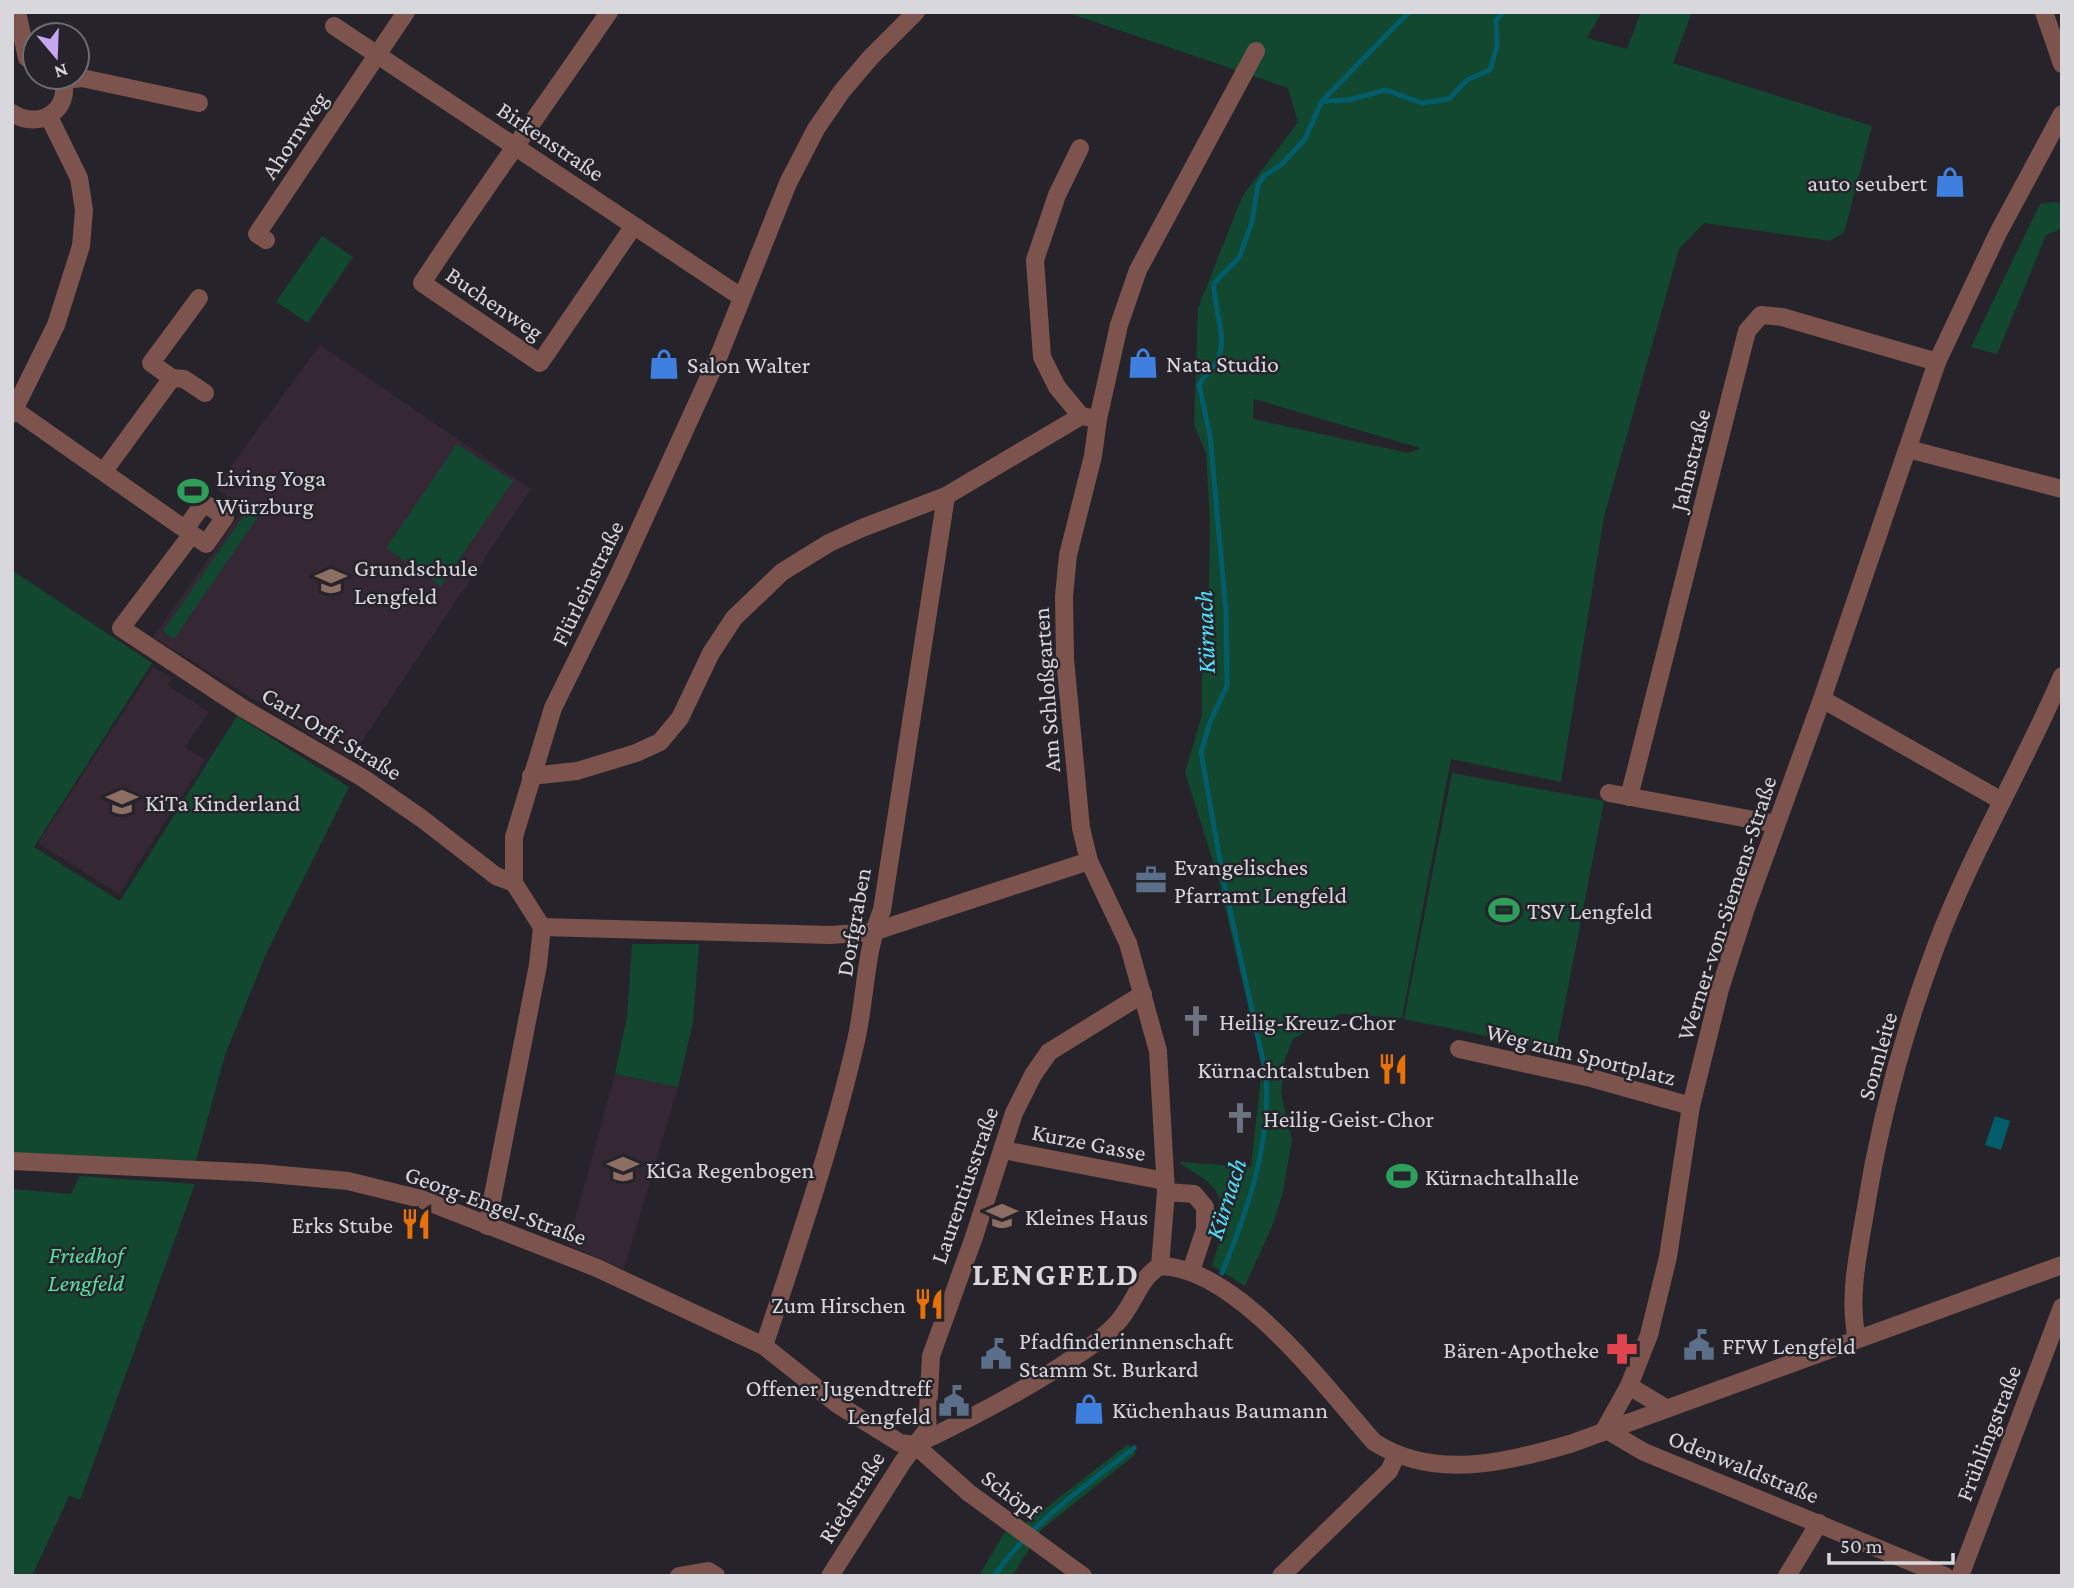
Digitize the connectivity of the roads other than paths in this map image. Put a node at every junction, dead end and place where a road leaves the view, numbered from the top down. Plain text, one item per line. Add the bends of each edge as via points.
1 (17, 12) edge
2 (406, 12) edge
3 (609, 12) edge
4 (916, 12) edge
5 (2045, 12) edge
6 (334, 26) dead end
7 (21, 36) edge
8 (1256, 51) dead end
9 (378, 55) junction
10 (2062, 64) edge
11 (91, 80) edge
12 (64, 91) edge
13 (199, 103) dead end
14 (12, 113) edge
15 (2062, 114) edge
16 (49, 117) junction
17 (515, 147) junction
18 (1080, 148) dead end
19 (633, 227) junction
20 (266, 240) dead end
21 (741, 297) junction
22 (199, 298) dead end
23 (1937, 362) junction
24 (172, 378) junction
25 (205, 393) dead end
26 (13, 411) edge
27 (1089, 417) junction
28 (1908, 449) junction
29 (104, 471) junction
30 (2062, 489) edge
31 (946, 496) junction
32 (2062, 676) edge
33 (1822, 699) junction
34 (531, 776) junction
35 (1609, 793) dead end
36 (1629, 797) junction
37 (2002, 801) junction
38 (1776, 824) junction
39 (1090, 861) junction
40 (514, 883) junction
41 (542, 927) junction
42 (873, 932) junction
43 (1143, 994) junction
44 (1459, 1049) dead end
45 (1691, 1107) junction
46 (1003, 1150) junction
47 (12, 1161) edge
48 (1166, 1187) junction
49 (487, 1226) junction
50 (2062, 1265) edge
51 (1160, 1266) junction
52 (1191, 1271) junction
53 (2062, 1307) edge
54 (1857, 1339) junction
55 (764, 1346) junction
56 (1629, 1386) junction
57 (1664, 1407) junction
58 (1605, 1429) junction
59 (915, 1445) junction
60 (1396, 1456) junction
61 (1819, 1523) junction
62 (679, 1576) edge
63 (716, 1576) edge
64 (830, 1576) edge
65 (1083, 1576) edge
66 (1281, 1576) edge
67 (1787, 1576) edge
68 (1945, 1576) edge
69 (1960, 1576) edge

1 - 7 street
2 - 9 street
3 - 17 street
4 - 21 street, Flürleinstraße via 870,57 817,130 788,183
5 - 10 street
6 - 9 street, Birkenstraße
8 - 27 street, Am Schloßgarten via 1138,270
9 - 17 street, Birkenstraße
9 - 20 street, Ahornweg via 257,234
11 - 13 street
12 - 16 street via 58,110
14 - 16 street via 33,121
15 - 23 street, Werner-von-Siemens-Straße via 1998,233
16 - 26 street via 79,178 84,210 81,246 56,325
17 - 19 street, Birkenstraße
17 - 19 street, Buchenweg via 422,283 540,363
18 - 27 street via 1057,195 1035,260 1042,357 1057,387
19 - 21 street, Birkenstraße
21 - 34 street, Flürleinstraße via 648,512 553,708
22 - 24 street via 151,363
23 - 28 street, Werner-von-Siemens-Straße
23 - 36 street, Jahnstraße via 1782,317 1761,316 1748,331
24 - 25 street via 184,379
24 - 29 street
26 - 29 street
27 - 31 street
27 - 39 street, Am Schloßgarten via 1093,456 1068,555 1064,596 1072,737 1081,828
28 - 30 street
28 - 33 street, Werner-von-Siemens-Straße
29 - 40 street, Carl-Orff-Straße via 189,531 121,628 244,709 363,778 496,876
31 - 34 street via 891,514 782,572 734,618 711,653 680,718 660,742 577,771
31 - 42 street, Dorfgraben via 882,910
32 - 37 street, Sonnleite
33 - 37 street
33 - 38 street, Werner-von-Siemens-Straße
34 - 40 street, Flürleinstraße via 515,830
35 - 36 street
36 - 38 street
37 - 54 street, Sonnleite via 1936,946 1896,1071 1872,1169 1855,1274
38 - 45 street, Werner-von-Siemens-Straße via 1720,989
39 - 42 street
39 - 43 street, Am Schloßgarten via 1128,943
40 - 41 street
41 - 42 street via 830,935
41 - 49 street via 531,1007
42 - 55 street, Dorfgraben via 856,1043 830,1144
43 - 46 street, Laurentiusstraße via 1049,1052 1014,1113
43 - 48 street, Am Schloßgarten via 1158,1051
44 - 45 street, Weg zum Sportplatz via 1591,1077
45 - 56 street, Werner-von-Siemens-Straße via 1668,1257 1649,1335
46 - 48 street, Kurze Gasse
46 - 59 street, Laurentiusstraße via 931,1356 927,1430
47 - 49 street, Georg-Engel-Straße via 348,1181 421,1199
48 - 51 street, Am Schloßgarten
48 - 52 street, Kurze Gasse via 1194,1195 1205,1207 1205,1228
49 - 55 street, Georg-Engel-Straße via 597,1268
50 - 54 street
51 - 52 street
51 - 59 street via 1145,1275 1117,1324 1089,1348 1019,1392
52 - 60 street via 1267,1322 1374,1442
53 - 69 street, Frühlingstraße
54 - 57 street
55 - 59 street, Georg-Engel-Straße via 837,1404 900,1443
56 - 57 street
56 - 58 street, Werner-von-Siemens-Straße
57 - 58 street
58 - 60 street via 1570,1444 1495,1463 1459,1466
58 - 61 street, Odenwaldstraße via 1644,1452
59 - 64 street, Riedstraße
59 - 65 street, Schöpf via 969,1493
60 - 66 street via 1389,1471
61 - 67 street
61 - 68 street, Odenwaldstraße
62 - 63 street via 708,1571

